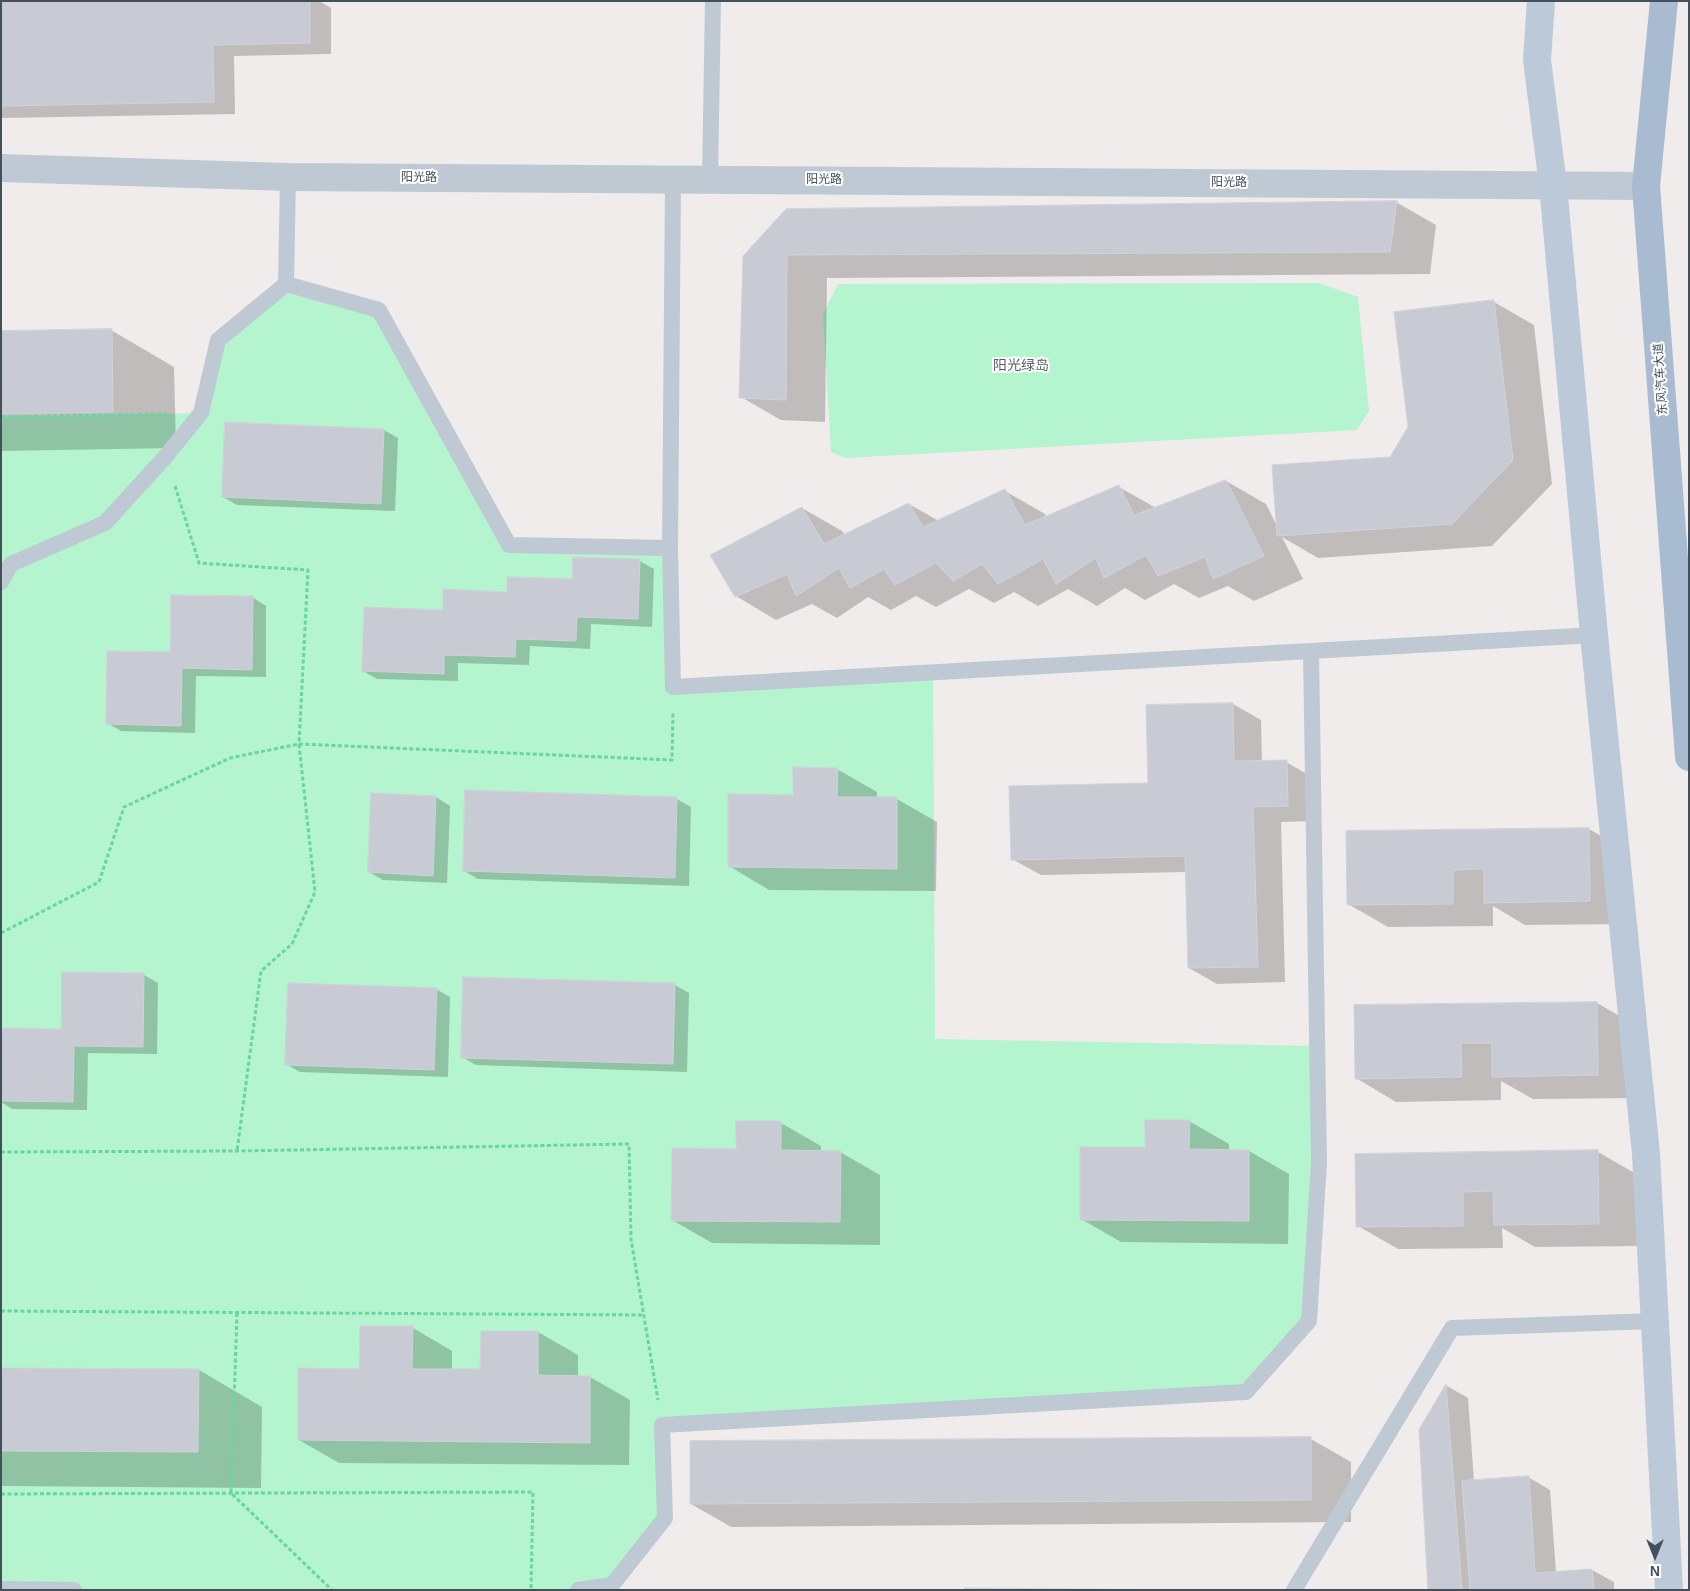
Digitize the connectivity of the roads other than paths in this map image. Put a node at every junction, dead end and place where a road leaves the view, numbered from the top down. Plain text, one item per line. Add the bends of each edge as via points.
1 (713, 1) edge
2 (1541, 1) edge
3 (1664, 1) edge
4 (1, 168) edge
5 (288, 177) junction
6 (672, 179) junction
7 (710, 179) junction
8 (1553, 185) junction
9 (1646, 186) junction
10 (286, 284) junction
11 (670, 548) junction
12 (1682, 556) edge
13 (1, 582) edge
14 (1684, 624) edge
15 (1594, 635) junction
16 (1311, 650) junction
17 (1689, 757) edge
18 (1655, 1321) junction
19 (1, 1589) edge
20 (74, 1590) edge
21 (578, 1590) edge
22 (1294, 1590) edge
23 (1669, 1590) edge

1 - 7 lane
2 - 8 street via 1537,60
3 - 9 main road, 东风汽车大道
4 - 5 street, 阳光路
5 - 6 street, 阳光路
5 - 10 lane
6 - 7 street, 阳光路
6 - 11 lane
7 - 8 street, 阳光路
8 - 9 street, 阳光路
8 - 15 street
9 - 12 main road, 东风汽车大道
10 - 11 lane via 378,310 509,545
10 - 13 lane via 218,340 200,413 105,523 11,564
11 - 16 lane via 673,687
12 - 14 main road, 东风汽车大道
14 - 17 main road, 东风汽车大道
15 - 16 lane
15 - 18 street via 1646,1154
16 - 21 lane via 1319,1162 1309,1321 1246,1392 662,1425 665,1518 612,1585
18 - 22 lane via 1452,1328
18 - 23 street
19 - 20 lane

